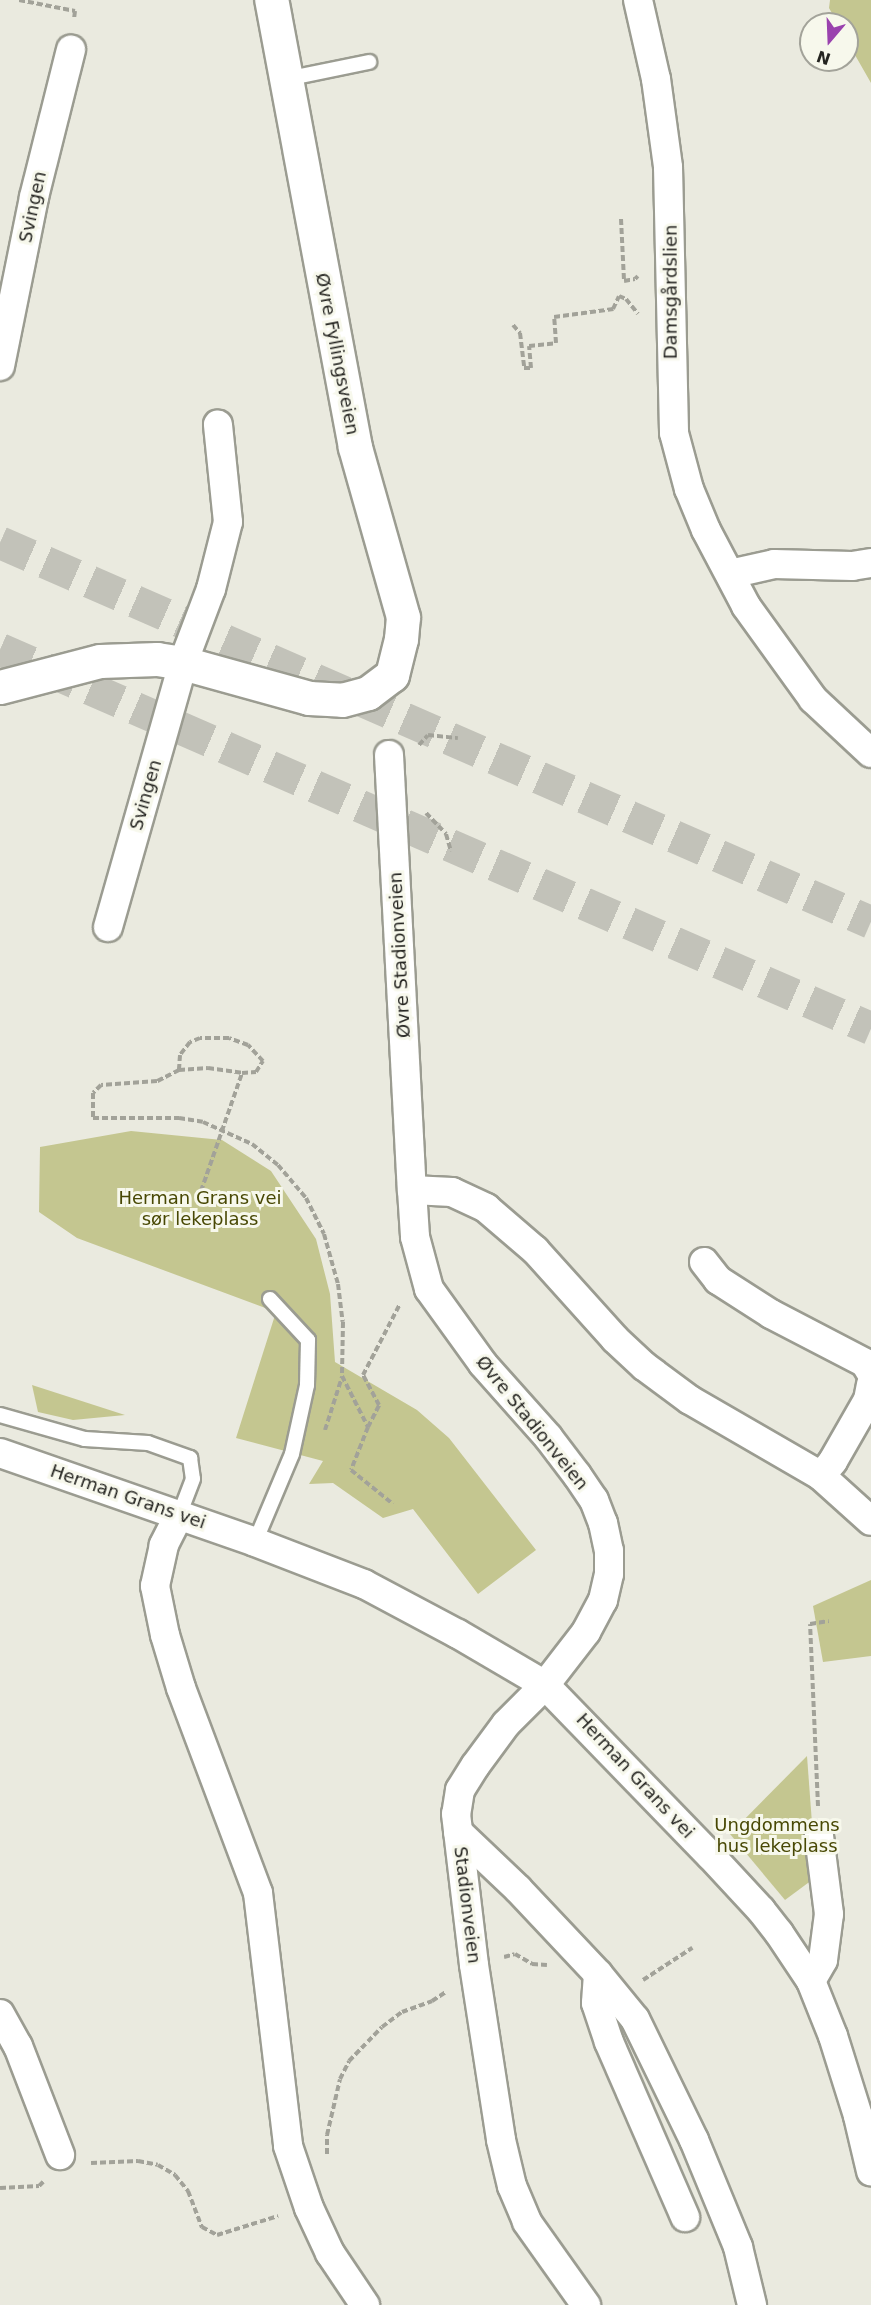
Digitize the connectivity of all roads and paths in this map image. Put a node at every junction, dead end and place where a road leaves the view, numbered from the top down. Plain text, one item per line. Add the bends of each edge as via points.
1 (19, 0) edge
2 (271, 0) edge
3 (638, 0) edge
4 (74, 16) dead end
5 (70, 50) dead end
6 (369, 62) dead end
7 (286, 80) junction
8 (621, 219) dead end
9 (641, 272) dead end
10 (643, 314) dead end
11 (513, 325) dead end
12 (0, 366) edge
13 (218, 425) dead end
14 (871, 563) edge
15 (730, 574) junction
16 (183, 663) junction
17 (0, 687) edge
18 (458, 738) dead end
19 (417, 751) dead end
20 (871, 753) edge
21 (389, 755) dead end
22 (422, 810) dead end
23 (451, 851) dead end
24 (108, 927) dead end
25 (179, 1070) junction
26 (242, 1073) junction
27 (223, 1129) junction
28 (412, 1190) junction
29 (201, 1191) dead end
30 (704, 1262) dead end
31 (270, 1299) dead end
32 (396, 1312) dead end
33 (871, 1373) edge
34 (871, 1384) edge
35 (0, 1415) edge
36 (368, 1427) junction
37 (0, 1453) edge
38 (821, 1476) junction
39 (393, 1504) dead end
40 (179, 1515) junction
41 (871, 1521) edge
42 (255, 1542) junction
43 (829, 1621) dead end
44 (545, 1685) junction
45 (458, 1832) junction
46 (819, 1836) joint
47 (692, 1948) dead end
48 (577, 1952) junction
49 (474, 1965) junction
50 (598, 1974) junction
51 (645, 1978) dead end
52 (811, 1981) junction
53 (0, 2014) edge
54 (60, 2155) junction
55 (327, 2157) dead end
56 (871, 2171) edge
57 (0, 2188) edge
58 (277, 2216) dead end
59 (686, 2217) dead end
60 (365, 2305) edge
61 (586, 2305) edge
62 (752, 2305) edge

1 - 4 path via 75,11
2 - 7 main road, Øvre Fyllingsveien
3 - 15 street, Damsgårdslien via 656,79 668,167 674,433 689,489
5 - 12 street, Svingen via 34,197
6 - 7 lane
7 - 16 main road, Øvre Fyllingsveien via 355,447 403,617 401,639 392,675 368,693 342,700 309,698
8 - 9 path via 624,281 635,279
10 - 11 path via 637,314 619,296 613,309 554,317 556,343 529,346 531,368 524,368 520,333
13 - 16 street, Svingen via 228,522 211,589
14 - 15 street via 774,564
15 - 20 street, Damsgårdslien via 746,606 813,699
16 - 17 main road via 157,659 100,661
16 - 24 street, Svingen
18 - 19 path via 429,735
21 - 28 street, Øvre Stadionveien
22 - 23 path via 446,834
25 - 26 path via 208,1068
25 - 26 path via 178,1061 185,1047 207,1037 240,1041 261,1056 263,1065 256,1072
25 - 27 path via 162,1080 101,1085 93,1093 93,1118 179,1118
26 - 27 path
27 - 29 path
27 - 36 path via 252,1144 278,1165 306,1198 324,1233 338,1284 343,1322 342,1376
28 - 38 street via 452,1192 486,1209 535,1250 644,1366 690,1400
28 - 44 street, Øvre Stadionveien via 416,1237 429,1289 483,1364 577,1475 594,1500 603,1523 609,1574 603,1600 586,1632
30 - 33 street via 718,1280 771,1314 865,1363
31 - 42 lane via 308,1340 307,1385 292,1454
32 - 36 path via 363,1375 379,1405
34 - 38 street via 868,1400
35 - 40 lane via 85,1439 148,1443 190,1458 193,1479
36 - 39 path via 351,1470
37 - 40 street, Herman Grans vei
38 - 41 street
40 - 42 street, Herman Grans vei
40 - 60 street via 164,1545 155,1586 165,1635 258,1893 288,2146 309,2208 330,2253
42 - 44 street, Herman Grans vei via 364,1584
43 - 46 path via 810,1624
44 - 45 street via 506,1724 465,1782 456,1814
44 - 52 street, Herman Grans vei via 761,1910
45 - 48 street, Stadionveien
45 - 49 street, Stadionveien
46 - 52 street via 829,1914 823,1960
47 - 51 path
48 - 49 path via 555,1964 540,1966 515,1954
48 - 50 street, Stadionveien
49 - 55 path via 445,1993 402,2012 382,2027 349,2061 340,2079 327,2134
49 - 61 street, Stadionveien via 501,2140 512,2186 527,2222
50 - 59 street via 596,2003 609,2042
50 - 62 street via 635,2019 694,2140 738,2247
52 - 56 street, Herman Grans vei via 833,2036
53 - 54 street via 18,2046
54 - 57 path via 39,2186
54 - 58 path via 77,2163 138,2161 158,2165 183,2183 202,2227 217,2235

